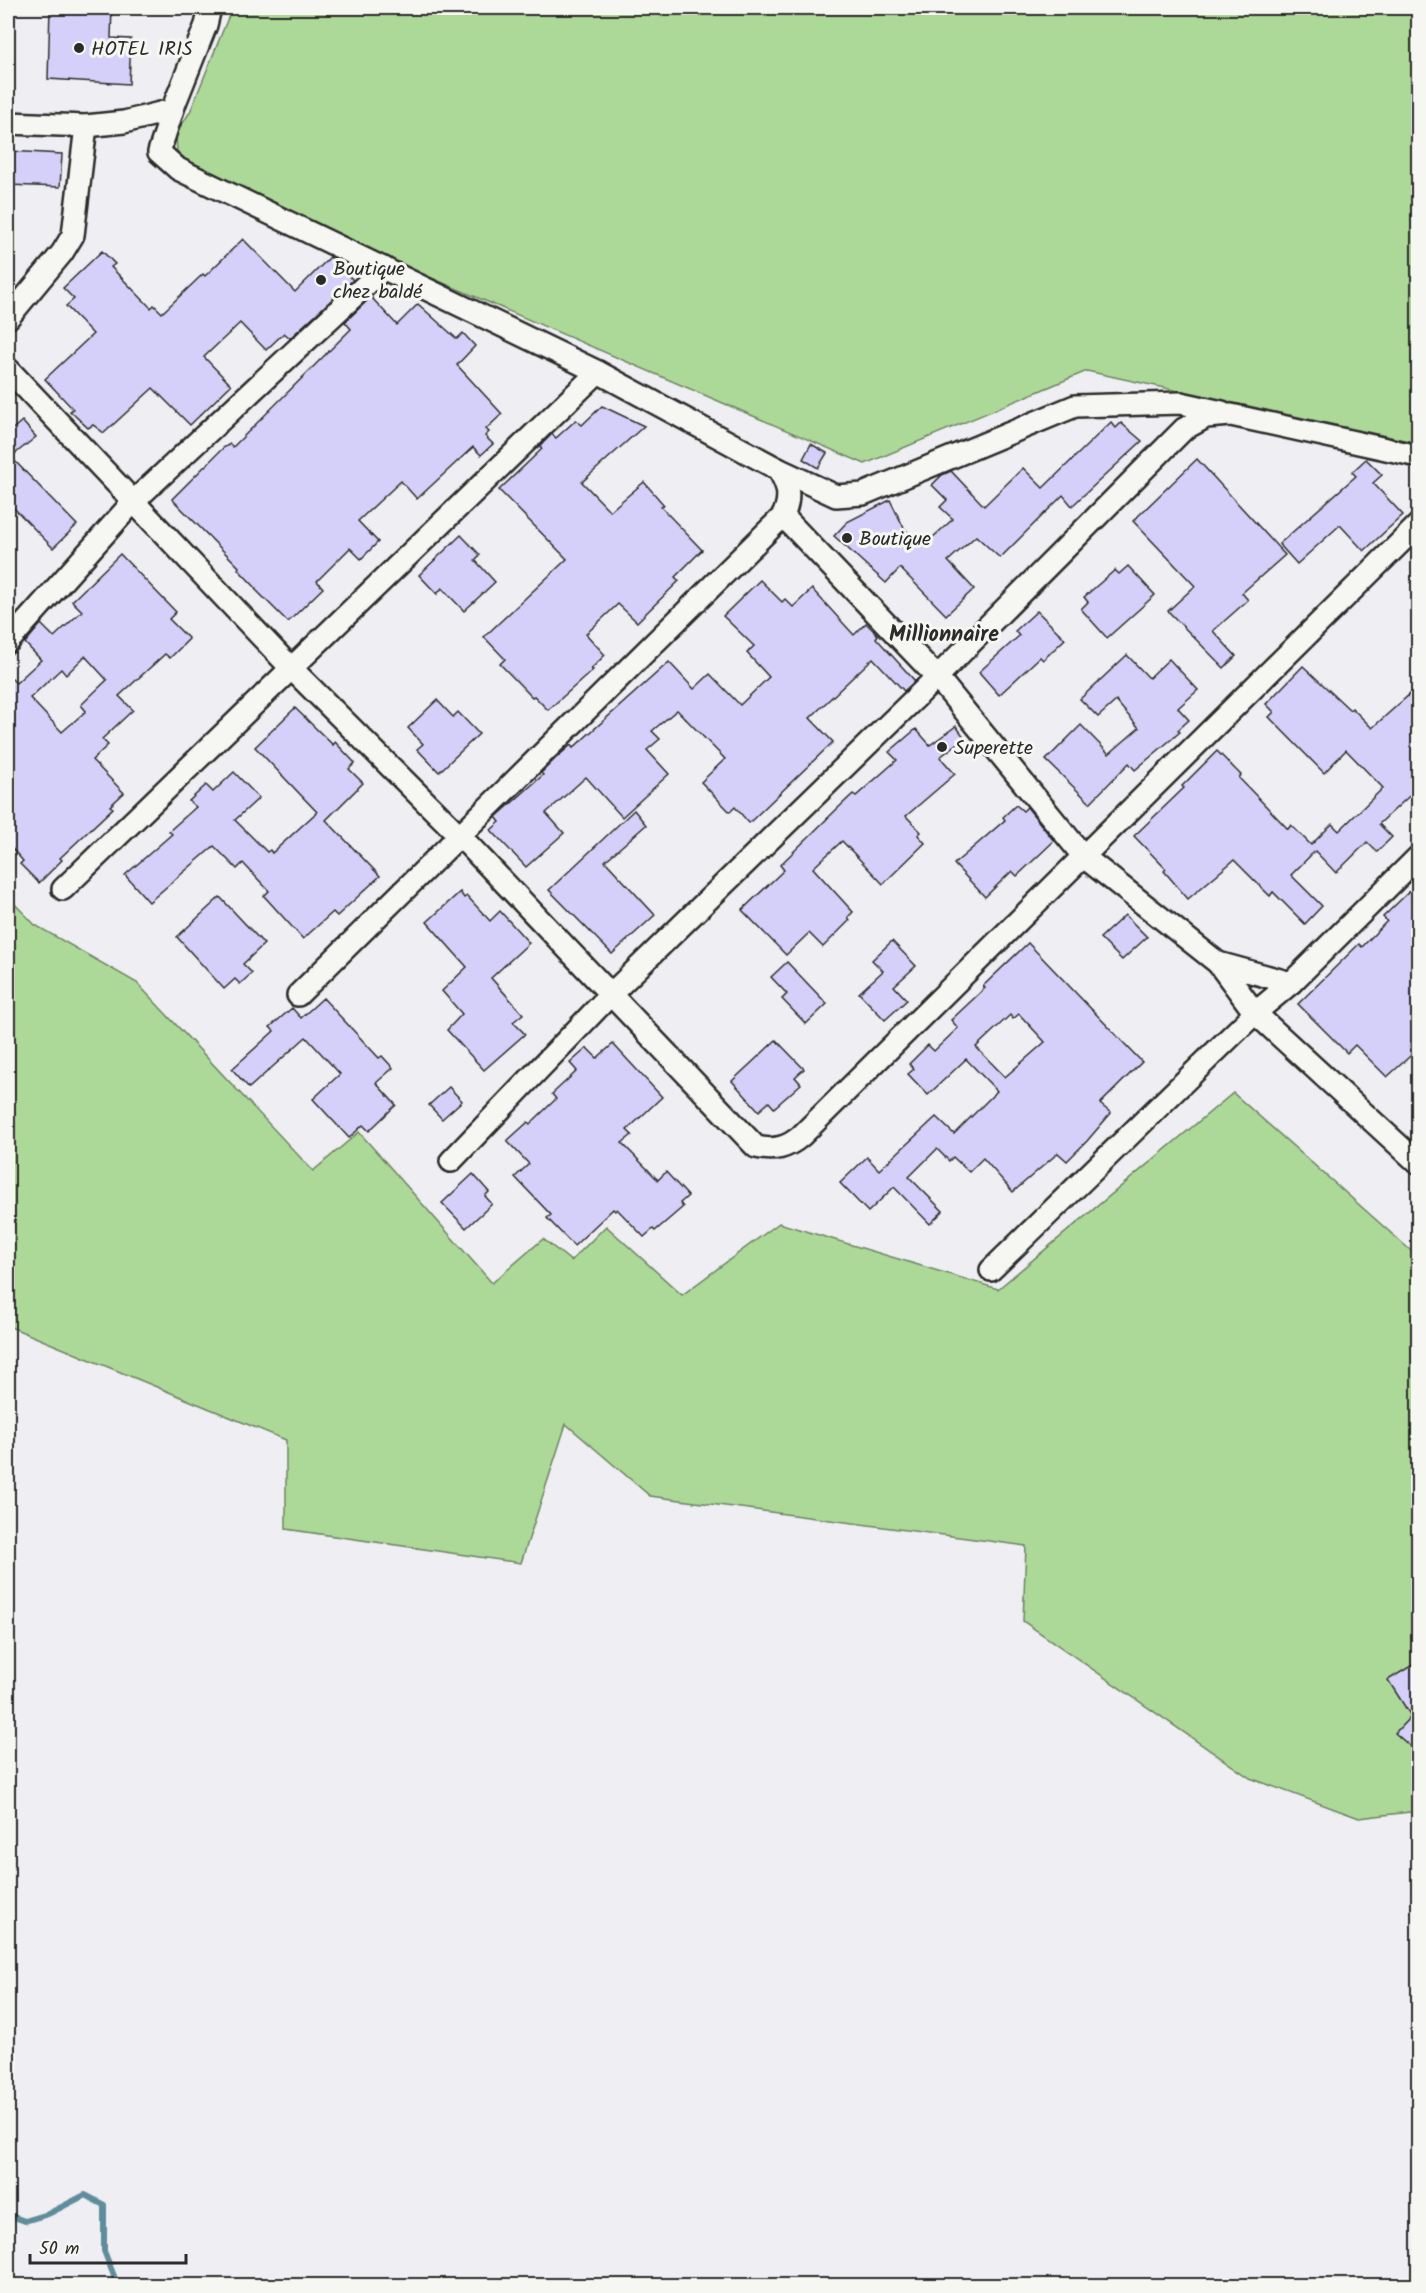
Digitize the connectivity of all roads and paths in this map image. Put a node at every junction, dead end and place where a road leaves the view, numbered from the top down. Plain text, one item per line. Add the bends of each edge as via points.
1 (210, 8) edge
2 (172, 110) junction
3 (8, 123) edge
4 (86, 126) junction
5 (384, 268) junction
6 (8, 318) edge
7 (8, 369) edge
8 (598, 372) junction
9 (1231, 414) junction
10 (1419, 456) edge
11 (778, 469) junction
12 (134, 502) junction
13 (783, 516) junction
14 (1419, 525) edge
15 (8, 642) edge
16 (292, 669) junction
17 (938, 677) junction
18 (460, 837) junction
19 (1084, 857) junction
20 (1419, 857) edge
21 (63, 889) dead end
22 (1218, 963) junction
23 (1291, 983) junction
24 (610, 994) junction
25 (298, 995) dead end
26 (1255, 1013) junction
27 (451, 1161) dead end
28 (1419, 1163) edge
29 (991, 1270) dead end

1 - 2 street
2 - 4 street via 124,122
2 - 5 street via 159,152 178,170
3 - 4 street
4 - 6 street via 73,235
5 - 8 street
5 - 12 street
7 - 12 street
8 - 11 street
8 - 16 street
9 - 10 street
9 - 11 street via 1181,403 1075,406 863,494 836,496
9 - 17 street via 1206,417 1184,429
11 - 13 street via 787,484 789,503
12 - 15 street
12 - 16 street
13 - 17 street
13 - 18 street
14 - 19 street
16 - 18 street
16 - 21 street
17 - 19 street
17 - 24 street
18 - 24 street
18 - 25 street
19 - 22 street
19 - 24 street via 801,1136 782,1148 756,1147
20 - 23 street
22 - 23 street
22 - 26 street
23 - 26 street
24 - 27 street
26 - 28 street
26 - 29 street

